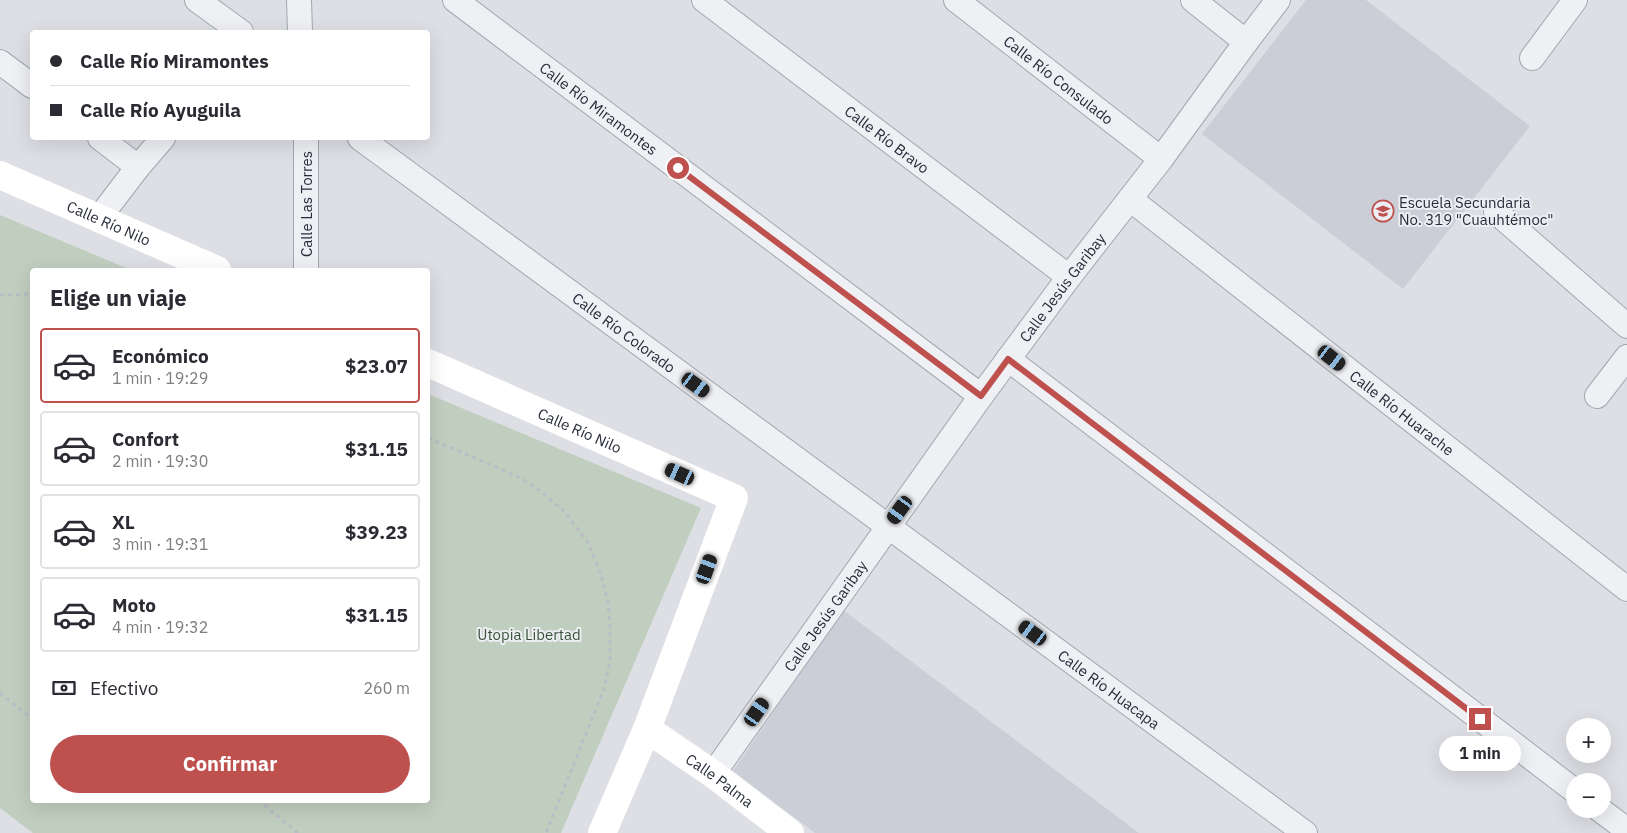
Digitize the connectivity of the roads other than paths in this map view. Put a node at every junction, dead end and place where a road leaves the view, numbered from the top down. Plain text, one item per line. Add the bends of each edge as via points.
1 (197, 0) edge
2 (299, 0) edge
3 (456, 0) edge
4 (704, 0) edge
5 (956, 0) edge
6 (1193, 0) edge
7 (1278, 0) edge
8 (1576, 0) edge
9 (238, 30) edge
10 (300, 30) edge
11 (1246, 42) junction
12 (1532, 58) dead end
13 (0, 62) edge
14 (30, 84) edge
15 (103, 140) edge
16 (161, 140) edge
17 (306, 140) edge
18 (363, 140) edge
19 (1161, 159) junction
20 (138, 166) junction
21 (0, 175) edge
22 (1130, 200) junction
23 (1496, 212) dead end
24 (99, 218) junction
25 (213, 268) edge
26 (306, 268) edge
27 (1069, 277) junction
28 (1627, 326) edge
29 (1627, 357) edge
30 (1008, 359) junction
31 (430, 364) edge
32 (981, 396) junction
33 (1597, 396) dead end
34 (888, 526) junction
35 (1627, 589) edge
36 (647, 729) junction
37 (713, 774) junction
38 (1566, 784) edge
39 (1611, 818) edge
40 (1627, 830) edge
41 (602, 833) edge
42 (790, 833) edge
43 (1305, 833) edge

1 - 9 street
2 - 10 street
3 - 32 street, Calle Río Miramontes
4 - 27 street, Calle Río Bravo
5 - 19 street, Calle Río Consulado
6 - 11 street
7 - 11 street, Calle Jesús Garibay
8 - 12 street
11 - 19 street, Calle Jesús Garibay
13 - 14 street
15 - 20 street
16 - 20 street
17 - 26 street, Calle Las Torres
18 - 34 street, Calle Río Colorado
19 - 22 street, Calle Jesús Garibay
20 - 24 street
21 - 24 street, Calle Río Nilo
22 - 27 street, Calle Jesús Garibay
22 - 35 street, Calle Río Huarache
23 - 28 street
24 - 25 street, Calle Río Nilo
27 - 30 street, Calle Jesús Garibay
29 - 33 street
30 - 32 street, Calle Jesús Garibay
30 - 38 street
31 - 36 street, Calle Río Nilo via 734,498
32 - 34 street, Calle Jesús Garibay
34 - 37 street, Calle Jesús Garibay
34 - 43 street, Calle Río Huacapa
36 - 37 street, Calle Palma
36 - 41 street
37 - 42 street, Calle Palma
39 - 40 street

